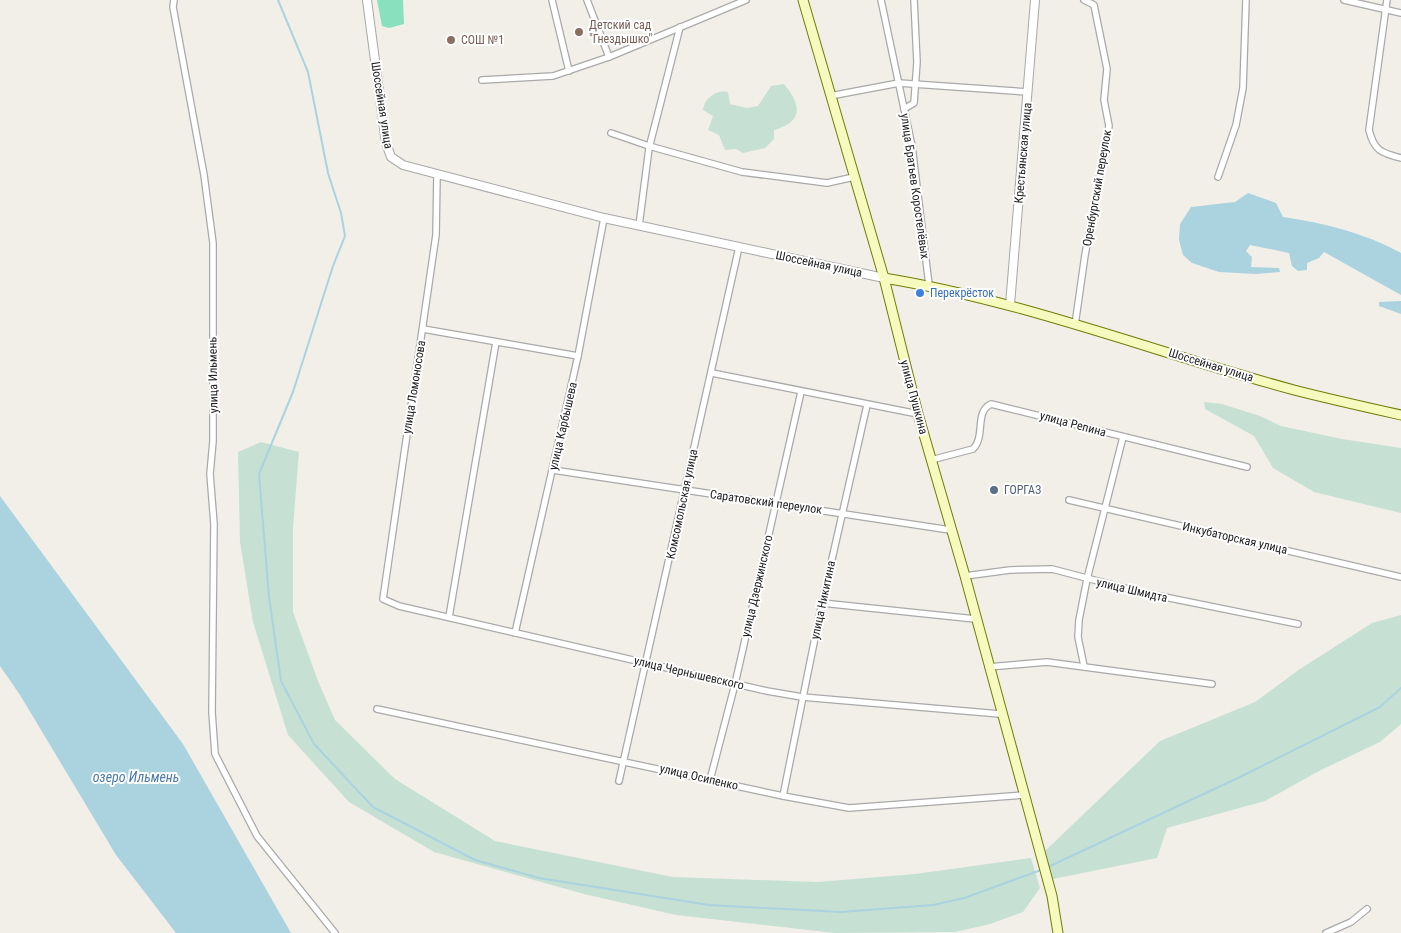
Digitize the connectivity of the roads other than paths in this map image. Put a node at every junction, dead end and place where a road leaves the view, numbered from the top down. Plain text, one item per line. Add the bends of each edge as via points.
1 (174, 0) edge
2 (367, 0) edge
3 (552, 0) edge
4 (587, 0) edge
5 (746, 0) edge
6 (803, 0) edge
7 (881, 0) edge
8 (914, 0) edge
9 (1035, 0) edge
10 (1084, 0) edge
11 (1246, 0) edge
12 (1344, 0) edge
13 (1387, 0) edge
14 (1386, 10) junction
15 (1401, 13) edge
16 (680, 27) junction
17 (609, 57) junction
18 (569, 71) junction
19 (482, 80) dead end
20 (898, 83) junction
21 (915, 85) junction
22 (1028, 92) junction
23 (830, 96) junction
24 (904, 109) junction
25 (611, 133) dead end
26 (649, 146) junction
27 (1401, 158) edge
28 (437, 175) junction
29 (854, 176) junction
30 (1218, 177) dead end
31 (604, 218) junction
32 (639, 226) junction
33 (739, 247) junction
34 (884, 278) junction
35 (929, 285) junction
36 (1010, 305) junction
37 (1075, 325) junction
38 (423, 329) junction
39 (496, 342) junction
40 (578, 356) junction
41 (712, 373) junction
42 (801, 392) junction
43 (868, 405) junction
44 (918, 414) junction
45 (1401, 415) edge
46 (1123, 437) junction
47 (931, 460) junction
48 (1247, 467) dead end
49 (553, 470) junction
50 (684, 490) junction
51 (1070, 500) dead end
52 (776, 504) junction
53 (1105, 508) junction
54 (842, 513) junction
55 (950, 530) junction
56 (964, 576) junction
57 (1401, 577) edge
58 (1087, 579) junction
59 (383, 599) joint
60 (822, 603) junction
61 (449, 617) junction
62 (975, 619) junction
63 (1298, 624) dead end
64 (515, 633) junction
65 (645, 663) junction
66 (1084, 666) junction
67 (988, 667) junction
68 (735, 684) junction
69 (1212, 684) dead end
70 (802, 697) junction
71 (377, 709) dead end
72 (1000, 714) junction
73 (624, 761) junction
74 (710, 780) junction
75 (619, 781) dead end
76 (1024, 795) junction
77 (783, 796) junction
78 (1367, 909) dead end
79 (335, 933) edge
80 (1058, 933) edge
81 (1326, 933) edge

1 - 79 street, улица Ильмень via 213,243 213,441 210,474 214,524 212,712 215,754 257,836
2 - 28 street, Шоссейная улица via 388,151 404,165
3 - 18 street
4 - 17 street
5 - 16 street
6 - 23 main road, улица Пушкина
7 - 20 street, улица Братьев Коростелёвых
8 - 21 street
9 - 22 street, Крестьянская улица
10 - 37 street, Оренбургский переулок via 1094,5 1100,24 1107,69 1104,100 1109,126
11 - 30 street via 1243,88 1236,125
12 - 14 street
13 - 14 street
14 - 15 street
14 - 27 street via 1369,130 1372,143 1382,153
16 - 17 street
16 - 26 street
17 - 18 street
18 - 19 street via 553,76
20 - 21 street
20 - 23 street
20 - 24 street, улица Братьев Коростелёвых
21 - 22 street
21 - 24 street via 914,103
22 - 36 street, Крестьянская улица
23 - 29 main road, улица Пушкина
24 - 35 street, улица Братьев Коростелёвых via 912,146
25 - 26 street
26 - 29 street via 742,172 827,183
26 - 32 street
28 - 31 street, Шоссейная улица
28 - 38 street, улица Ломоносова via 436,235
29 - 34 main road, улица Пушкина
31 - 32 street, Шоссейная улица
31 - 40 street, улица Карбышева
32 - 33 street, Шоссейная улица
33 - 34 street, Шоссейная улица
33 - 41 street, Комсомольская улица
34 - 35 main road, Шоссейная улица
34 - 44 main road, улица Пушкина
35 - 36 main road, Шоссейная улица
36 - 37 main road, Шоссейная улица
37 - 45 main road, Шоссейная улица via 1294,390
38 - 39 street
38 - 59 street, улица Ломоносова
39 - 40 street
39 - 61 street
40 - 49 street, улица Карбышева
41 - 42 street
41 - 50 street, Комсомольская улица
42 - 43 street
42 - 52 street, улица Дзержинского
43 - 44 street
43 - 54 street, улица Никитина
44 - 47 main road, улица Пушкина
46 - 47 street, улица Репина via 991,404 981,413 982,429 978,444 972,449
46 - 48 street, улица Репина
46 - 53 street
47 - 55 main road, улица Пушкина
49 - 50 street, Саратовский переулок
49 - 64 street, улица Карбышева
50 - 52 street, Саратовский переулок
50 - 65 street, Комсомольская улица
51 - 53 street, Инкубаторская улица
52 - 54 street, Саратовский переулок
52 - 68 street, улица Дзержинского
53 - 57 street, Инкубаторская улица
53 - 58 street
54 - 55 street, Саратовский переулок
54 - 60 street, улица Никитина
55 - 56 main road, улица Пушкина
56 - 58 street, улица Шмидта via 1052,569
56 - 62 main road, улица Пушкина
58 - 63 street, улица Шмидта
58 - 66 street via 1078,638
59 - 61 street, улица Чернышевского via 399,606
60 - 62 street
60 - 70 street, улица Никитина
61 - 64 street, улица Чернышевского
62 - 67 main road, улица Пушкина
64 - 65 street, улица Чернышевского
65 - 68 street, улица Чернышевского
65 - 73 street, Комсомольская улица
66 - 67 street via 1048,662
66 - 69 street
67 - 72 main road, улица Пушкина
68 - 70 street, улица Чернышевского
68 - 74 street, улица Дзержинского
70 - 72 street, улица Чернышевского
70 - 77 street, улица Никитина
71 - 73 street, улица Осипенко
72 - 76 main road, улица Пушкина
73 - 74 street, улица Осипенко
73 - 75 street, Комсомольская улица
74 - 77 street, улица Осипенко
76 - 77 street, улица Осипенко via 849,808
76 - 80 main road, улица Пушкина via 1052,896
78 - 81 street via 1351,922

